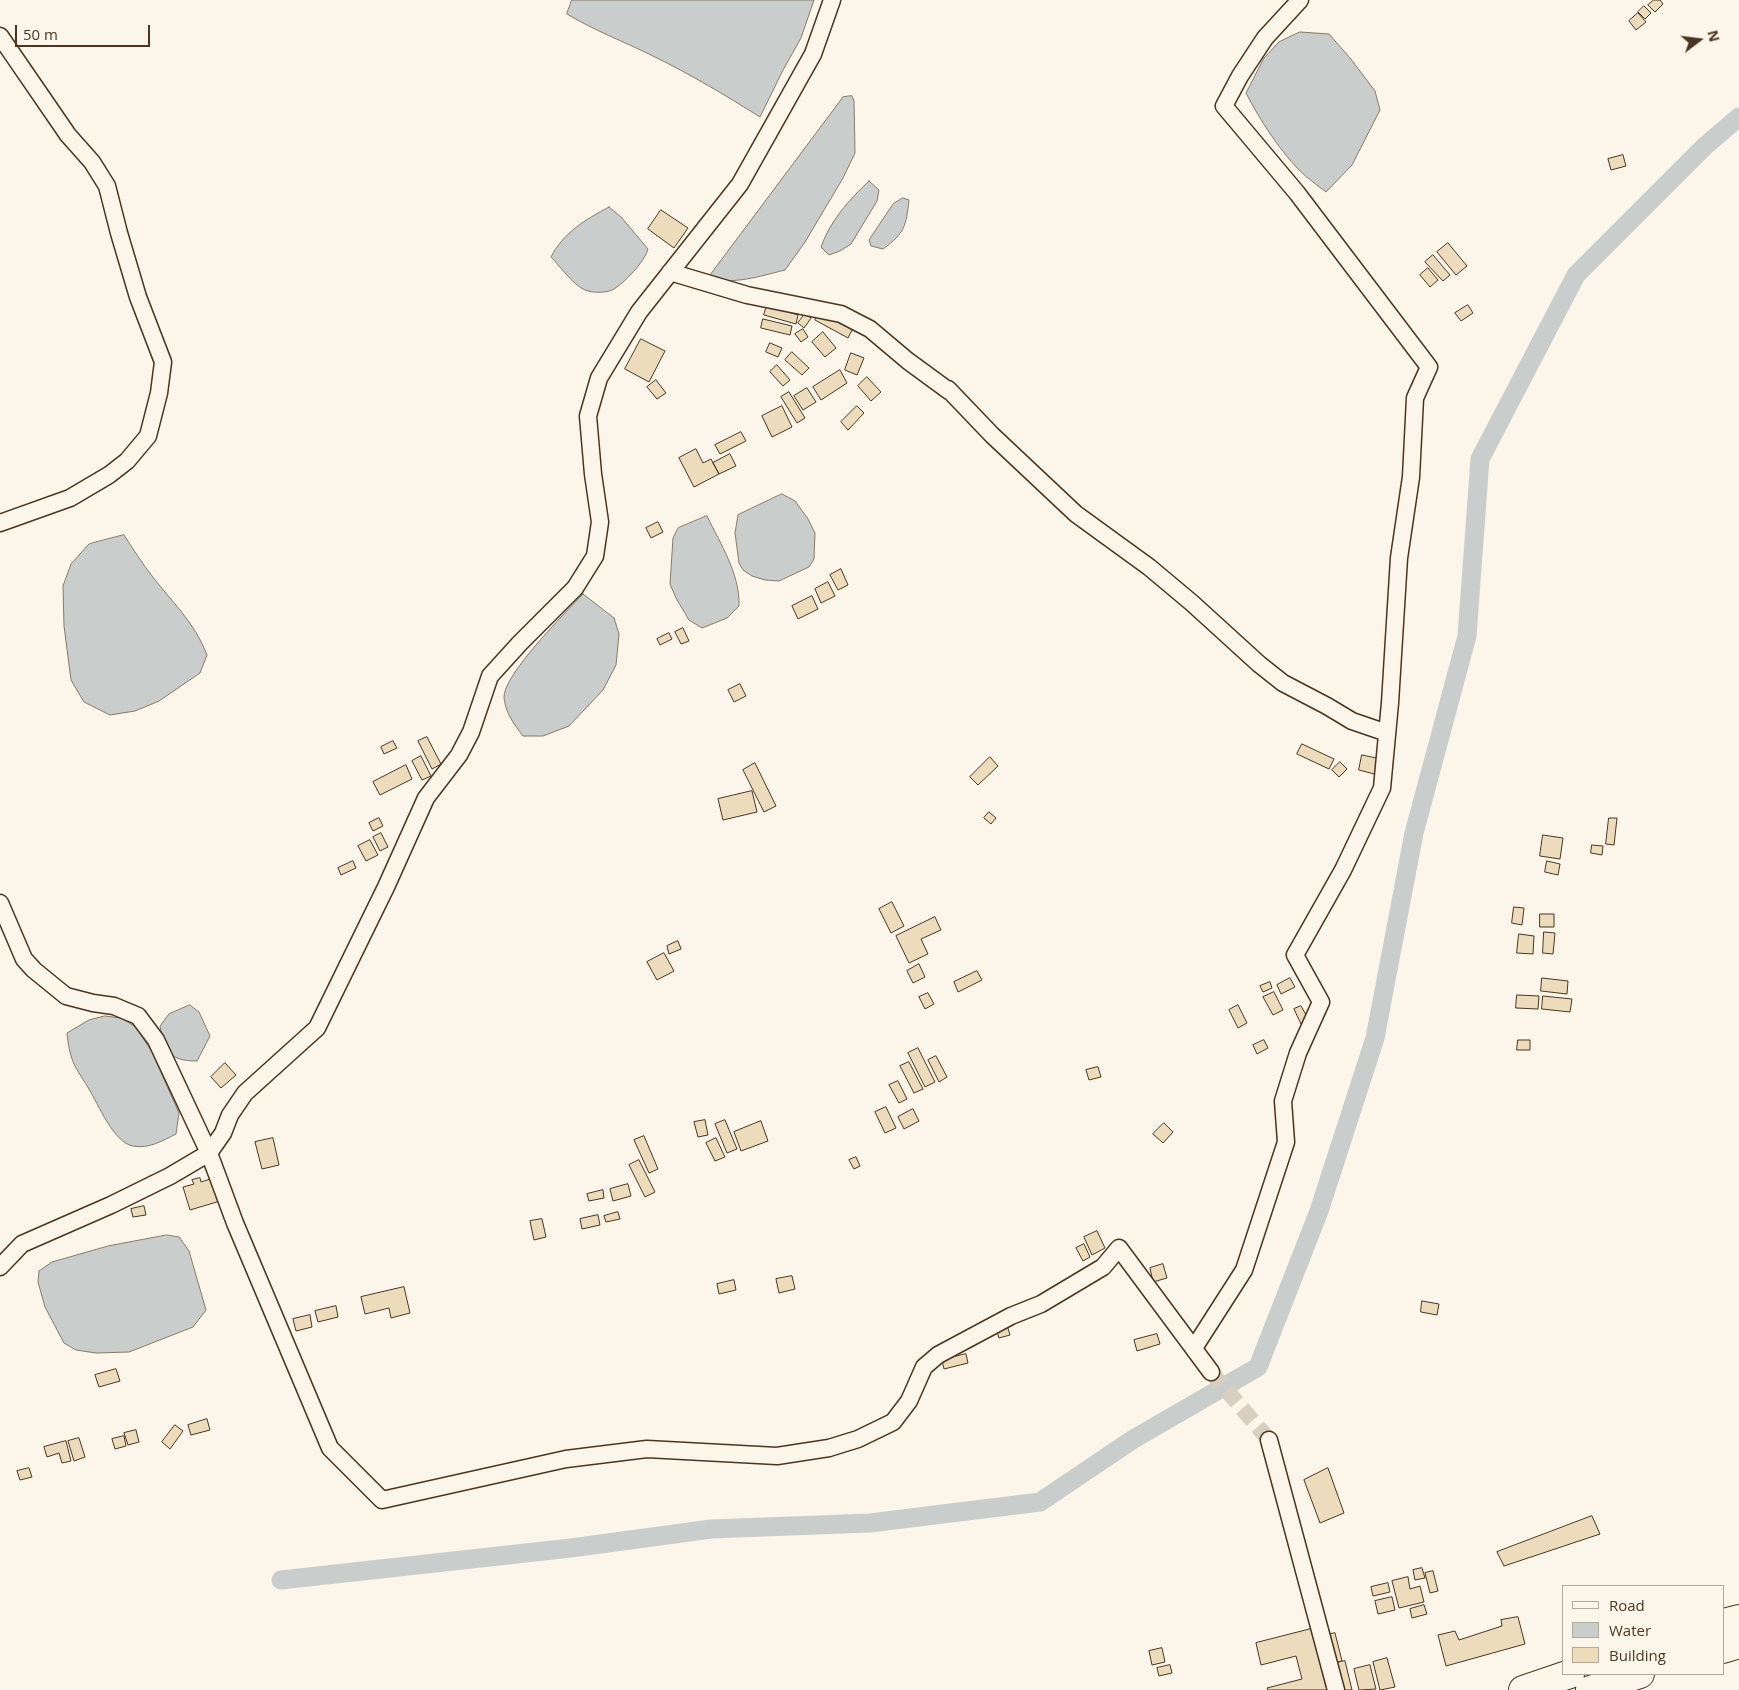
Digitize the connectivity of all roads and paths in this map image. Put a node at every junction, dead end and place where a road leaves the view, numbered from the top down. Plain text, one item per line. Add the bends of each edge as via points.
1 (832, 0) edge
2 (1300, 0) edge
3 (0, 36) edge
4 (670, 272) junction
5 (0, 523) edge
6 (1387, 733) junction
7 (0, 903) edge
8 (209, 1153) junction
9 (0, 1266) edge
10 (1194, 1348) junction
11 (1211, 1372) tunnel mouth
12 (1269, 1440) tunnel mouth
13 (1739, 1619) edge
14 (1724, 1623) edge
15 (1739, 1644) edge
16 (1724, 1649) edge
17 (1567, 1675) edge
18 (1637, 1675) edge
19 (1336, 1690) edge
20 (1523, 1690) edge
21 (1590, 1690) edge

1 - 4 street via 813,54 740,184
2 - 6 street via 1265,38 1224,106 1297,193 1429,367 1415,398 1411,477 1399,558
3 - 5 street via 107,186 138,297 163,362 148,436 127,461 70,498
4 - 6 street via 747,295 842,314 870,329 949,390 1076,514 1149,567 1282,683 1352,721
4 - 8 street via 638,312 599,378 588,416 600,522 594,556 574,588 490,676 471,732 459,755 426,798 317,1028 245,1094
6 - 10 street via 1382,788 1295,955 1322,1002 1298,1053 1283,1102 1286,1142 1244,1270
7 - 8 street via 24,959 34,970 66,996 114,1006 138,1016 156,1040
8 - 9 street via 111,1205 22,1244
8 - 10 street via 235,1223 330,1448 382,1500 566,1459 647,1449 778,1456 829,1448 893,1422 909,1401 924,1368 938,1355 1040,1304 1103,1267 1119,1248
10 - 11 street
12 - 19 street
13 - 14 highway
15 - 16 highway
17 - 20 highway
18 - 21 highway

